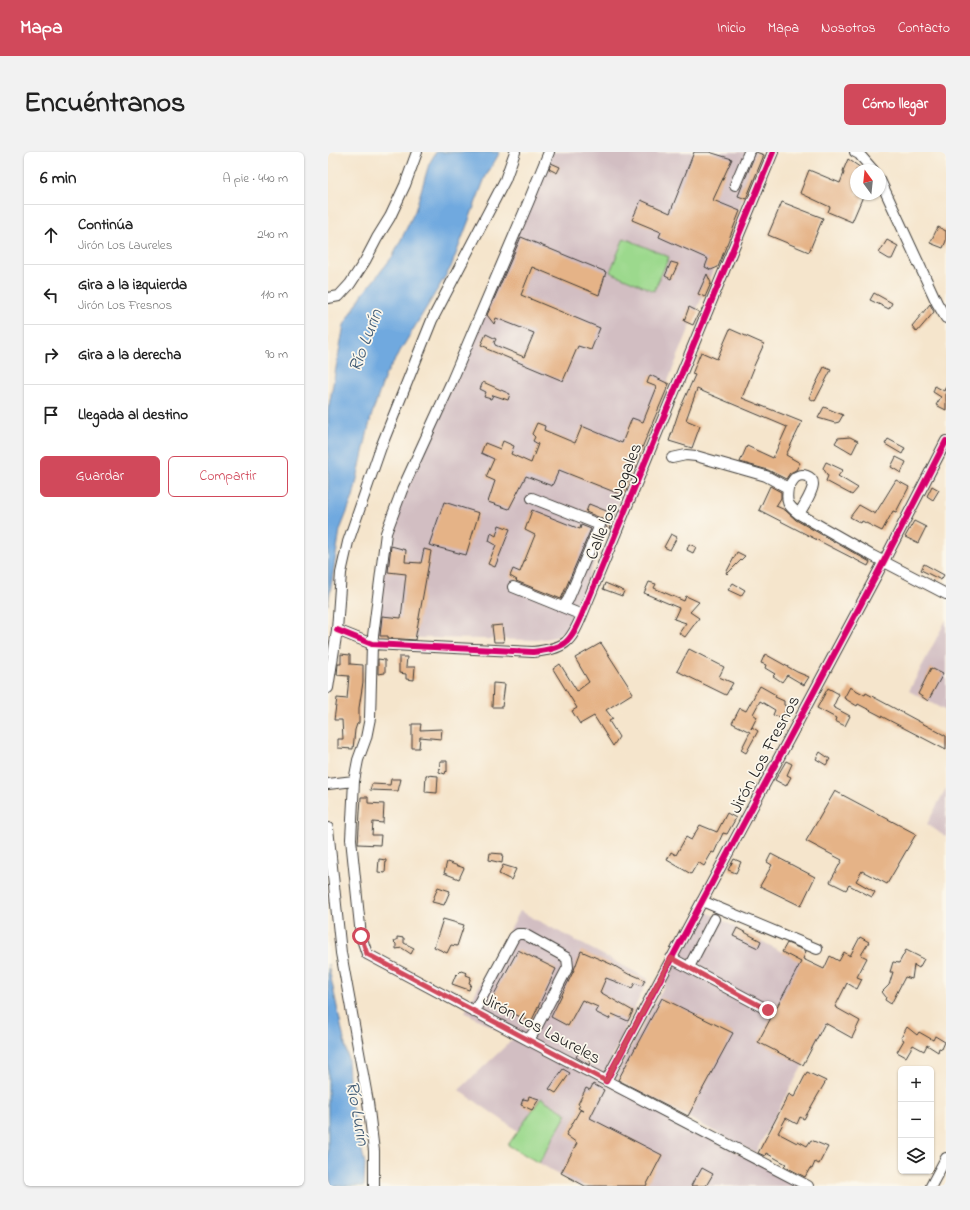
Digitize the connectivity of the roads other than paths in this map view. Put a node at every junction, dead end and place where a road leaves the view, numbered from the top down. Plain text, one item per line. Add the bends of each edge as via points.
1 (417, 152) edge
2 (515, 152) edge
3 (549, 152) edge
4 (748, 152) edge
5 (773, 152) edge
6 (855, 152) edge
7 (868, 164) edge
8 (735, 185) dead end
9 (886, 193) edge
10 (328, 298) edge
11 (946, 318) edge
12 (946, 441) edge
13 (672, 458) dead end
14 (788, 488) junction
15 (532, 498) dead end
16 (799, 514) junction
17 (884, 561) junction
18 (513, 587) dead end
19 (946, 594) edge
20 (563, 607) junction
21 (582, 615) junction
22 (337, 630) junction
23 (372, 644) junction
24 (328, 688) edge
25 (354, 781) junction
26 (328, 784) edge
27 (328, 828) edge
28 (702, 901) junction
29 (714, 919) dead end
30 (817, 949) dead end
31 (671, 958) junction
32 (689, 967) junction
33 (768, 1010) dead end
34 (474, 1012) junction
35 (528, 1040) junction
36 (606, 1081) junction
37 (946, 1158) edge
38 (374, 1186) edge
39 (808, 1186) edge
40 (931, 1186) edge

1 - 10 street via 390,217 365,261 339,296
2 - 22 street via 505,180 432,320 381,447 348,542 341,573
3 - 23 street via 452,383 390,518 383,551
4 - 8 street
5 - 21 street, Calle los Nogales
6 - 7 street
9 - 11 street
12 - 17 street, Jirón Los Fresnos
13 - 14 street via 696,456 766,476
14 - 16 street via 786,498 789,505
14 - 16 street via 799,475 805,475 813,482 813,487
15 - 20 street via 600,525
16 - 17 street
17 - 19 street
17 - 28 street, Jirón Los Fresnos
18 - 20 street
20 - 21 street
21 - 23 street, Calle los Nogales via 571,638 550,650 533,652
22 - 23 street, Calle los Nogales
22 - 24 street
23 - 25 street via 370,718
25 - 26 street
25 - 34 street, Jirón Los Laureles via 351,839 361,936 367,954
27 - 38 street via 341,953 368,1102 374,1151
28 - 30 street
28 - 31 street, Jirón Los Fresnos
29 - 32 street
31 - 32 street
31 - 36 street, Jirón Los Fresnos
32 - 33 street
34 - 35 street, Jirón Los Laureles
34 - 35 street via 514,937 524,934 567,958 568,962 568,967
35 - 36 street, Jirón Los Laureles
36 - 39 street, Jirón Los Laureles
37 - 40 street

